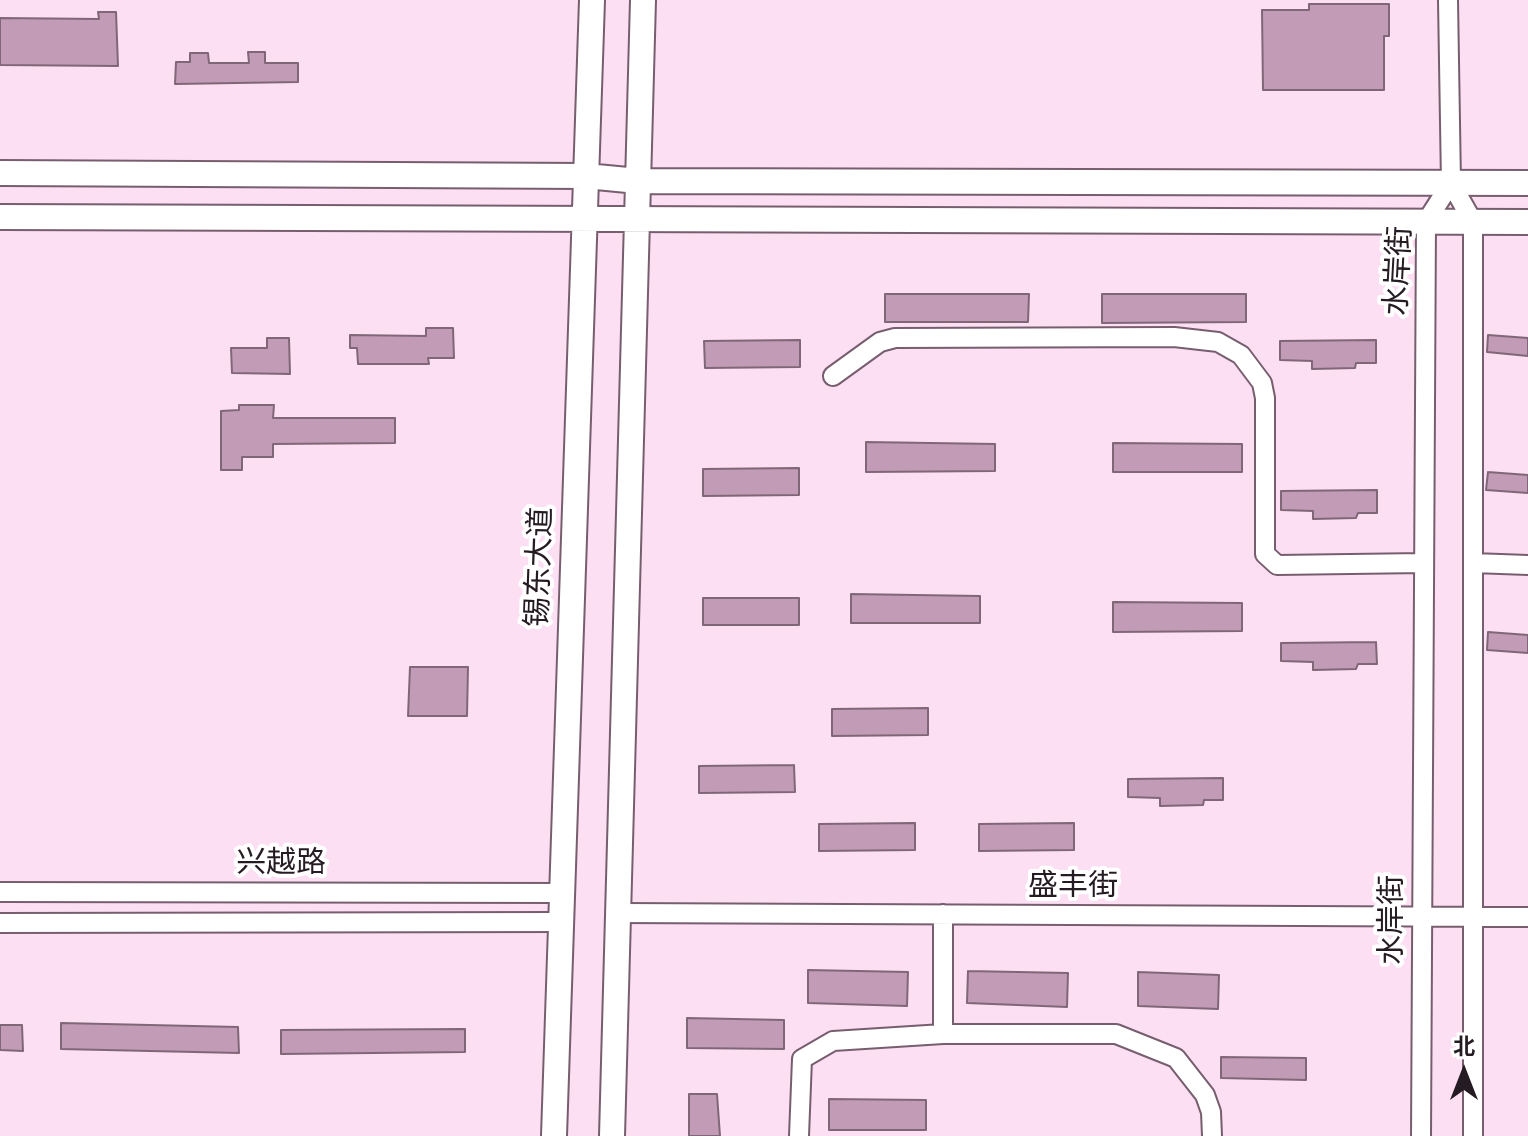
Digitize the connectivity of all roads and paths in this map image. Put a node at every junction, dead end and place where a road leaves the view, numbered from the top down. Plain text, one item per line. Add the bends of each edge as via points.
1 (592, 0) edge
2 (643, 0) edge
3 (1448, 0) edge
4 (0, 173) edge
5 (586, 176) junction
6 (638, 181) junction
7 (1451, 183) junction
8 (1528, 183) edge
9 (0, 217) edge
10 (585, 217) junction
11 (637, 219) junction
12 (1426, 222) junction
13 (1473, 222) junction
14 (1528, 222) edge
15 (833, 376) dead end
16 (1423, 563) junction
17 (1473, 563) junction
18 (1528, 565) edge
19 (0, 892) edge
20 (562, 893) junction
21 (618, 913) junction
22 (943, 914) junction
23 (1420, 916) junction
24 (1473, 916) junction
25 (1528, 917) edge
26 (561, 922) junction
27 (0, 923) edge
28 (943, 1034) junction
29 (554, 1136) edge
30 (612, 1136) edge
31 (799, 1136) edge
32 (1212, 1136) edge
33 (1421, 1136) edge
34 (1473, 1136) edge

1 - 5 main road, 锡东大道
2 - 6 main road
3 - 7 street
4 - 5 main road
5 - 6 main road
5 - 10 main road, 锡东大道
6 - 7 main road
6 - 11 main road
7 - 8 main road
7 - 12 street, 水岸街
7 - 13 street
9 - 10 main road
10 - 11 main road
10 - 20 main road, 锡东大道
11 - 12 main road
11 - 21 main road
12 - 13 main road
12 - 16 street, 水岸街
13 - 14 main road
13 - 17 street
15 - 16 street via 880,342 895,338 1174,337 1218,342 1241,355 1262,383 1265,554 1277,565
16 - 23 street, 水岸街
17 - 18 street
17 - 24 street
19 - 20 street, 兴越路
20 - 26 main road, 锡东大道
21 - 22 street, 盛丰街
21 - 30 main road
22 - 23 street, 盛丰街
22 - 28 street
23 - 24 street, 盛丰街
23 - 33 street, 水岸街
24 - 25 street, 盛丰街
24 - 34 street
26 - 27 street, 兴越路
26 - 29 main road, 锡东大道
28 - 31 street via 833,1041 802,1059
28 - 32 street via 1116,1034 1176,1058 1205,1095

